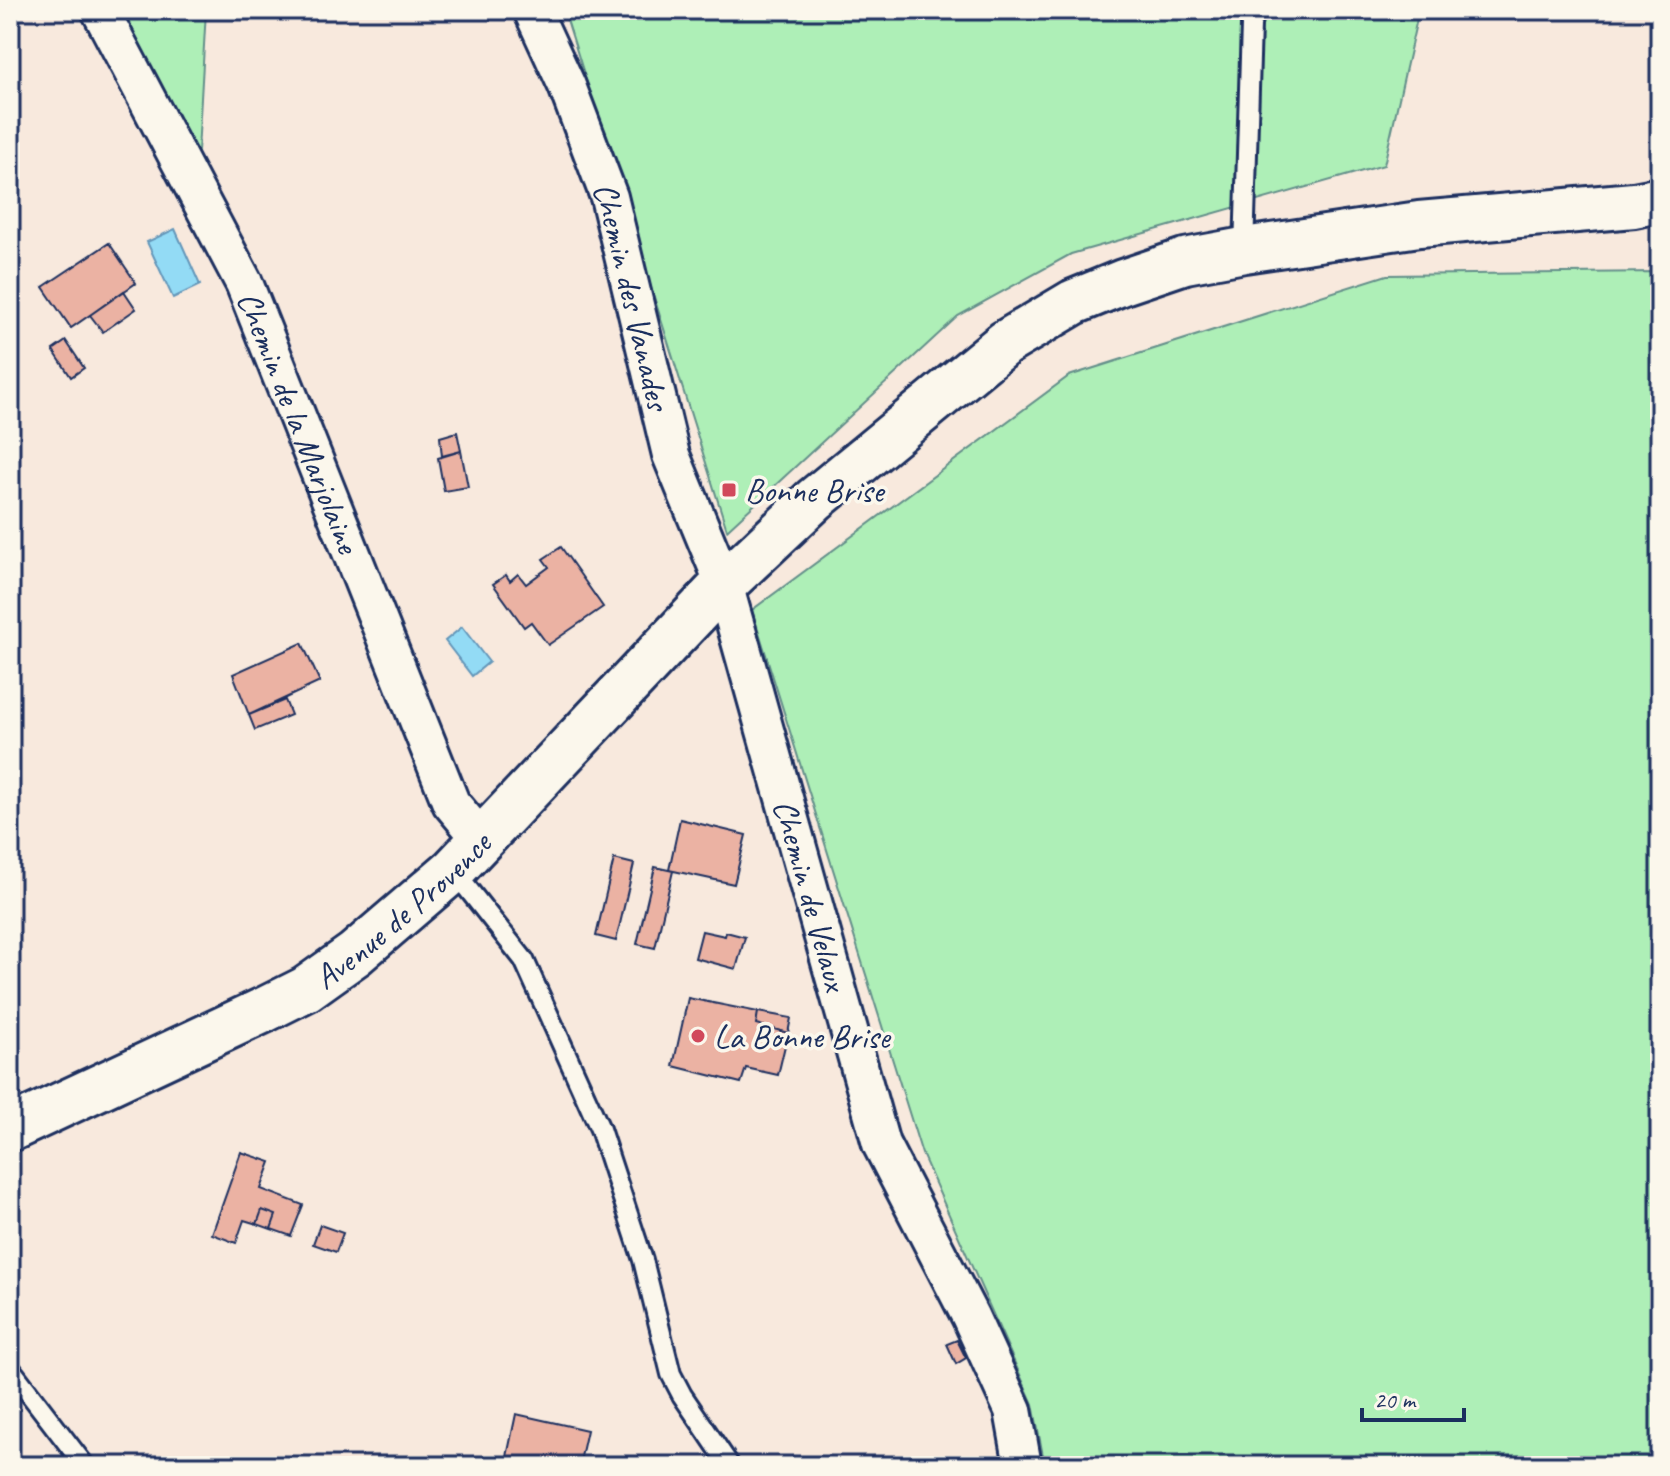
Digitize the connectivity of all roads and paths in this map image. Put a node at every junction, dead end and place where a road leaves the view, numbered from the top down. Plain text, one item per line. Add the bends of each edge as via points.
1 (100, 10) edge
2 (532, 10) edge
3 (1254, 10) edge
4 (1660, 200) edge
5 (1244, 250) junction
6 (721, 587) junction
7 (468, 855) junction
8 (10, 1129) edge
9 (10, 1368) edge
10 (85, 1466) edge
11 (730, 1466) edge
12 (1023, 1466) edge

1 - 7 street, Chemin de la Marjolaine via 244,283
2 - 6 street, Chemin des Vanades via 609,197 671,455
3 - 5 lane
4 - 5 street, Avenue de Provence via 1419,224
5 - 6 street, Avenue de Provence via 1185,261 1123,282 1074,302 1005,343 815,499
6 - 7 street, Avenue de Provence
6 - 12 street, Chemin de Velaux via 881,1144 1013,1410
7 - 8 street, Avenue de Provence via 355,954 306,989
7 - 11 lane via 524,960 600,1129 643,1260 671,1374
9 - 10 lane

